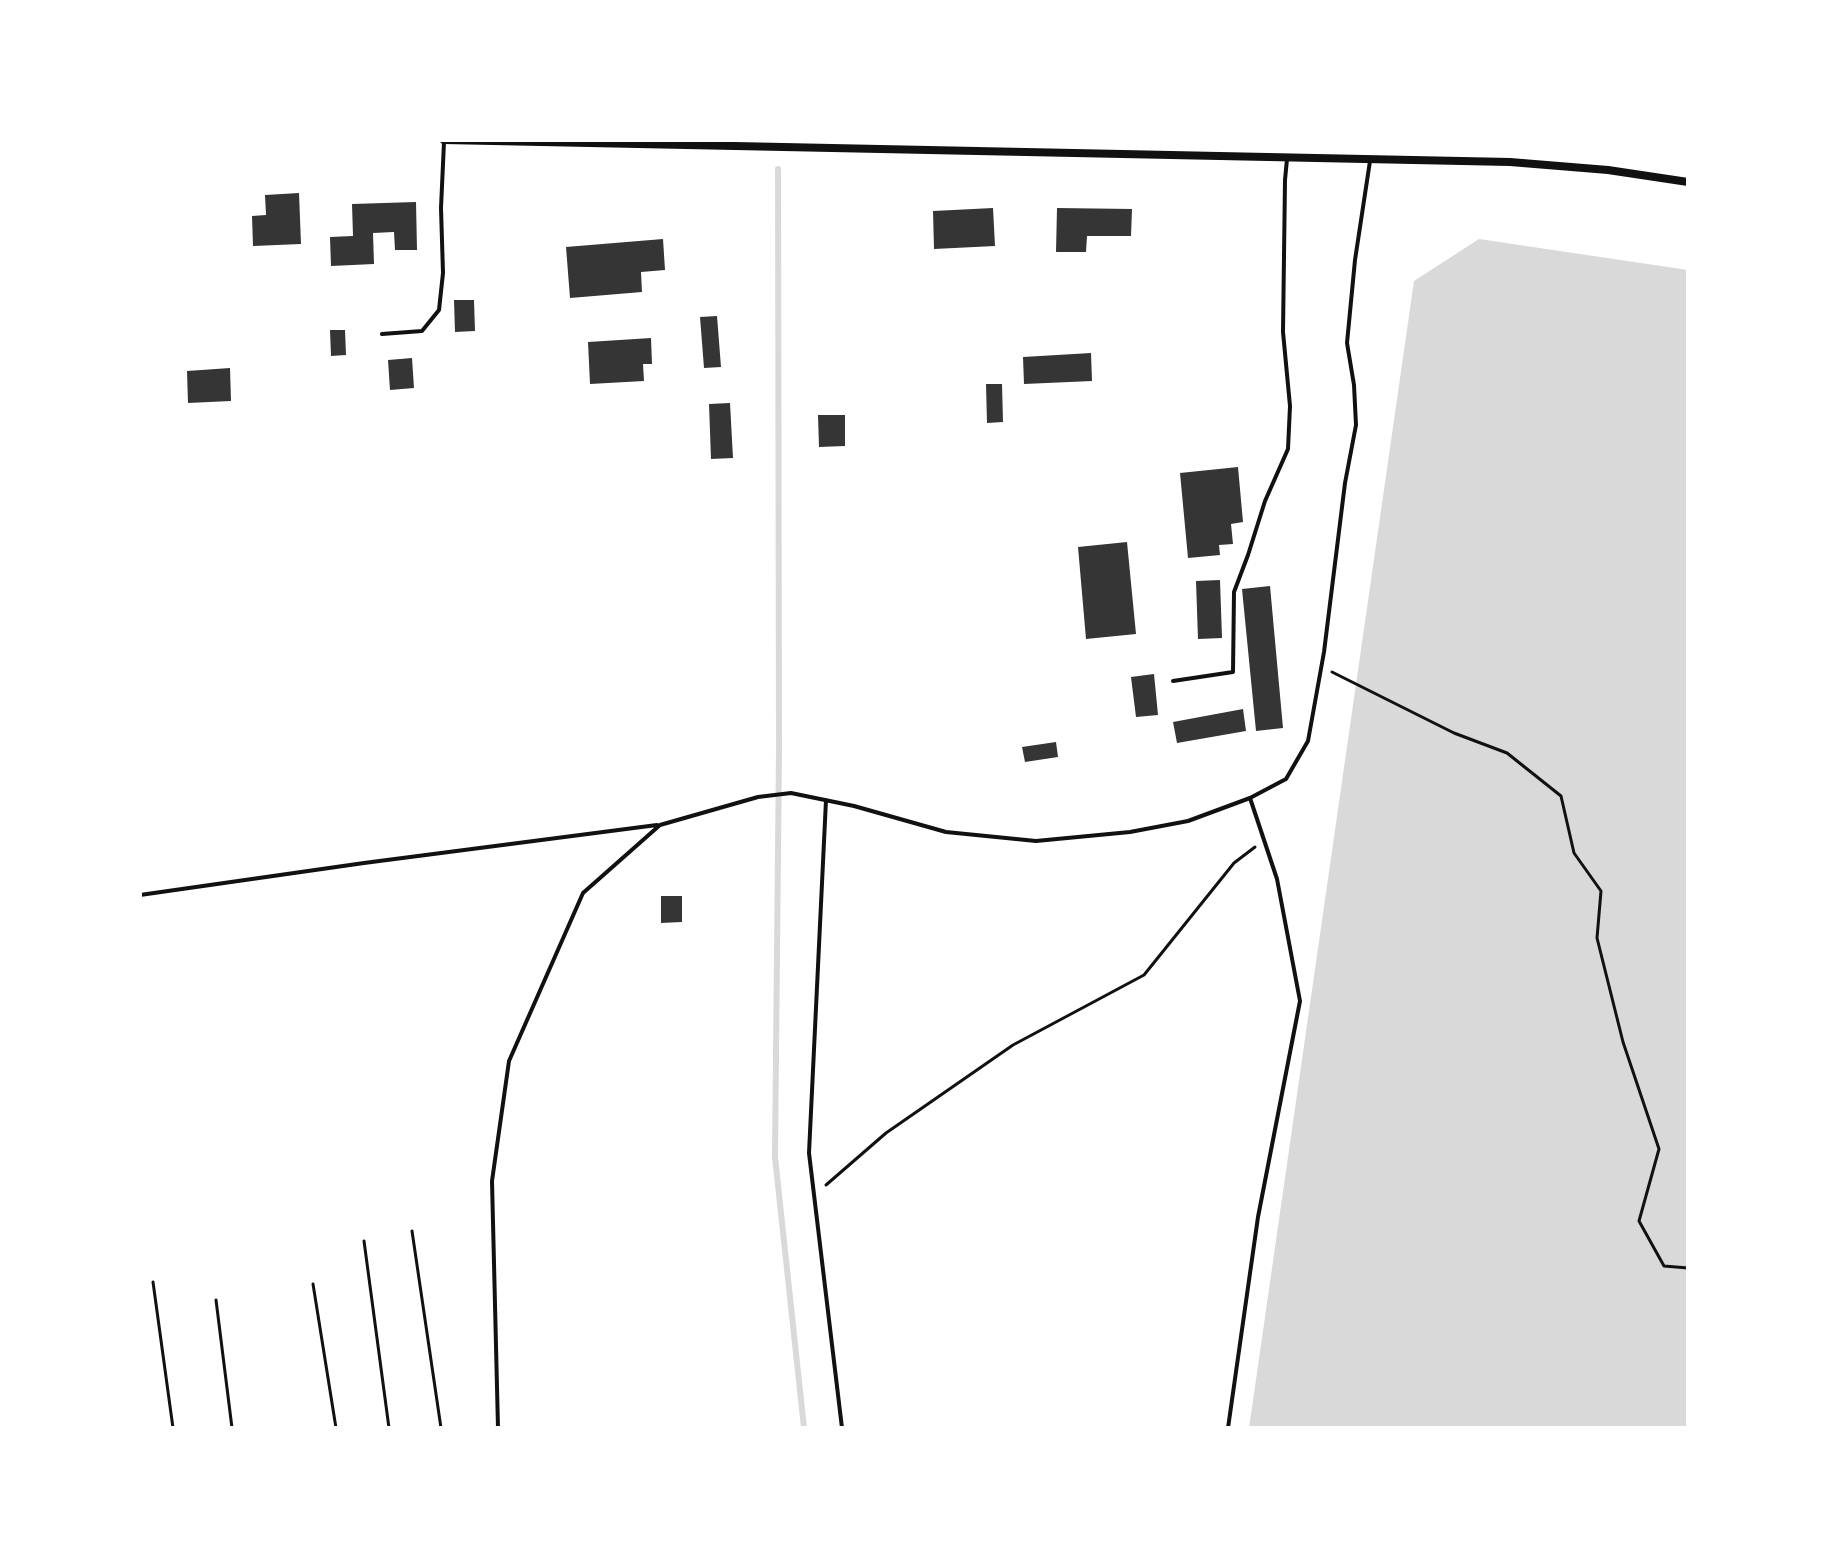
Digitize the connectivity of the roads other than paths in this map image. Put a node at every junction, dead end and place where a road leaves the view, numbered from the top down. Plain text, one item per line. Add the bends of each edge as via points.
1 (444, 140) edge
2 (814, 144) edge
3 (1287, 159) junction
4 (1370, 161) junction
5 (1688, 182) edge
6 (382, 334) dead end
7 (1173, 681) dead end
8 (1250, 798) junction
9 (826, 800) junction
10 (660, 825) junction
11 (140, 895) edge
12 (498, 1428) edge
13 (842, 1428) edge
14 (1228, 1428) edge

1 - 2 street
1 - 6 lane via 439,310 422,331
2 - 3 street
3 - 4 street
3 - 7 lane via 1283,332 1288,449 1234,592 1233,672
4 - 5 street via 1510,162
4 - 8 lane via 1347,343 1356,425 1322,667 1308,741 1286,779
8 - 9 lane via 1188,821 1036,841 946,832
8 - 14 lane via 1277,879 1300,1001 1258,1217
9 - 10 lane via 791,793 758,797
9 - 13 lane via 809,1153
10 - 11 lane
10 - 12 lane via 583,893 509,1061 492,1181

